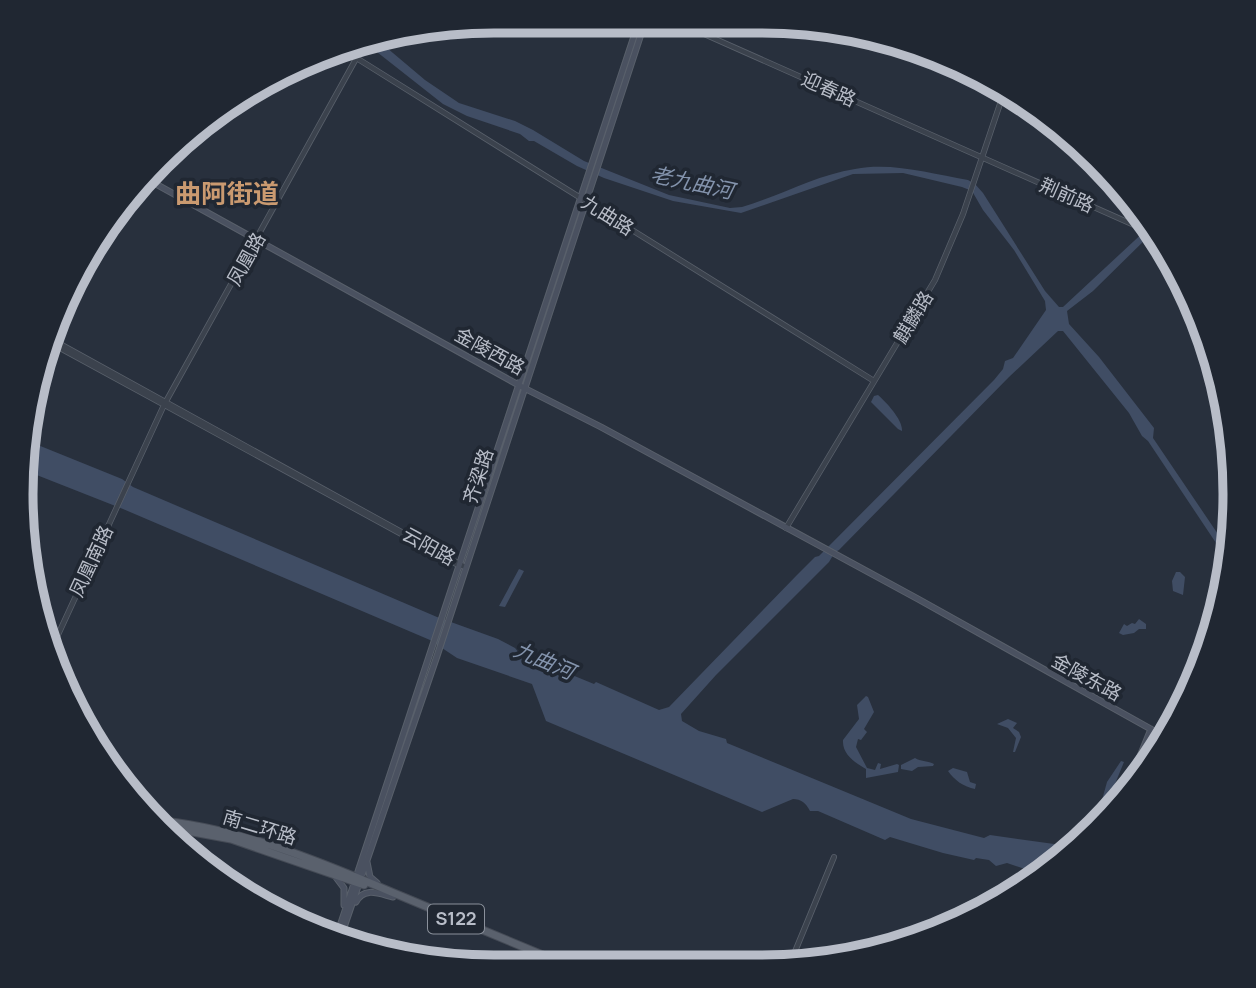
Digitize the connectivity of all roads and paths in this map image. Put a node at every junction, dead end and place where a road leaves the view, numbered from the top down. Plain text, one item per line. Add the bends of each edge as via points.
1 (636, 33) edge
2 (641, 33) edge
3 (702, 33) edge
4 (359, 54) edge
5 (353, 56) edge
6 (357, 58) junction
7 (618, 94) junction
8 (1001, 100) edge
9 (981, 156) junction
10 (154, 183) edge
11 (583, 200) junction
12 (1137, 227) edge
13 (257, 240) junction
14 (58, 345) edge
15 (874, 382) junction
16 (522, 386) junction
17 (165, 404) junction
18 (786, 529) junction
19 (462, 565) junction
20 (57, 638) edge
21 (1009, 651) joint
22 (1151, 729) junction
23 (1156, 732) edge
24 (1139, 758) edge
25 (173, 824) edge
26 (178, 829) edge
27 (232, 837) junction
28 (365, 855) junction
29 (834, 857) dead end
30 (330, 869) junction
31 (357, 880) junction
32 (394, 895) junction
33 (346, 915) junction
34 (342, 928) edge
35 (794, 954) edge
36 (534, 955) edge
37 (542, 955) edge

1 - 7 main road, 齐梁路
2 - 7 main road, 齐梁路
3 - 9 street, 迎春路
4 - 6 street, 凤凰路
5 - 6 street, 九曲路
6 - 11 street, 九曲路
6 - 13 street, 凤凰路
7 - 11 main road, 齐梁路
8 - 9 street, 麒麟路
9 - 12 street, 荆前路
9 - 15 street, 麒麟路 via 935,280
10 - 13 main road, 金陵西路
11 - 15 street, 九曲路
11 - 16 main road, 齐梁路
13 - 16 main road, 金陵西路
13 - 17 street, 凤凰路
14 - 17 street, 云阳路
15 - 18 street, 麒麟路
16 - 18 main road, 金陵西路
16 - 19 main road, 齐梁路
17 - 19 street, 云阳路
17 - 20 street, 凤凰南路
18 - 21 main road, 金陵西路
19 - 28 main road, 齐梁路
21 - 22 main road, 金陵东路
22 - 23 main road, 金陵东路
22 - 24 main road
25 - 27 main road, 南二环路 / S122
26 - 27 main road, 南二环路 / S122
27 - 30 main road, 南二环路 / S122
28 - 30 main road via 350,869
28 - 31 main road, 齐梁路
28 - 32 main road via 370,877
29 - 35 street
30 - 31 main road, 南二环路 / S122
30 - 33 main road via 344,888
31 - 32 main road, S122
31 - 33 main road, 齐梁路
32 - 33 main road via 362,894
32 - 36 main road, S122
32 - 37 main road, S122
33 - 34 main road, 齐梁路

